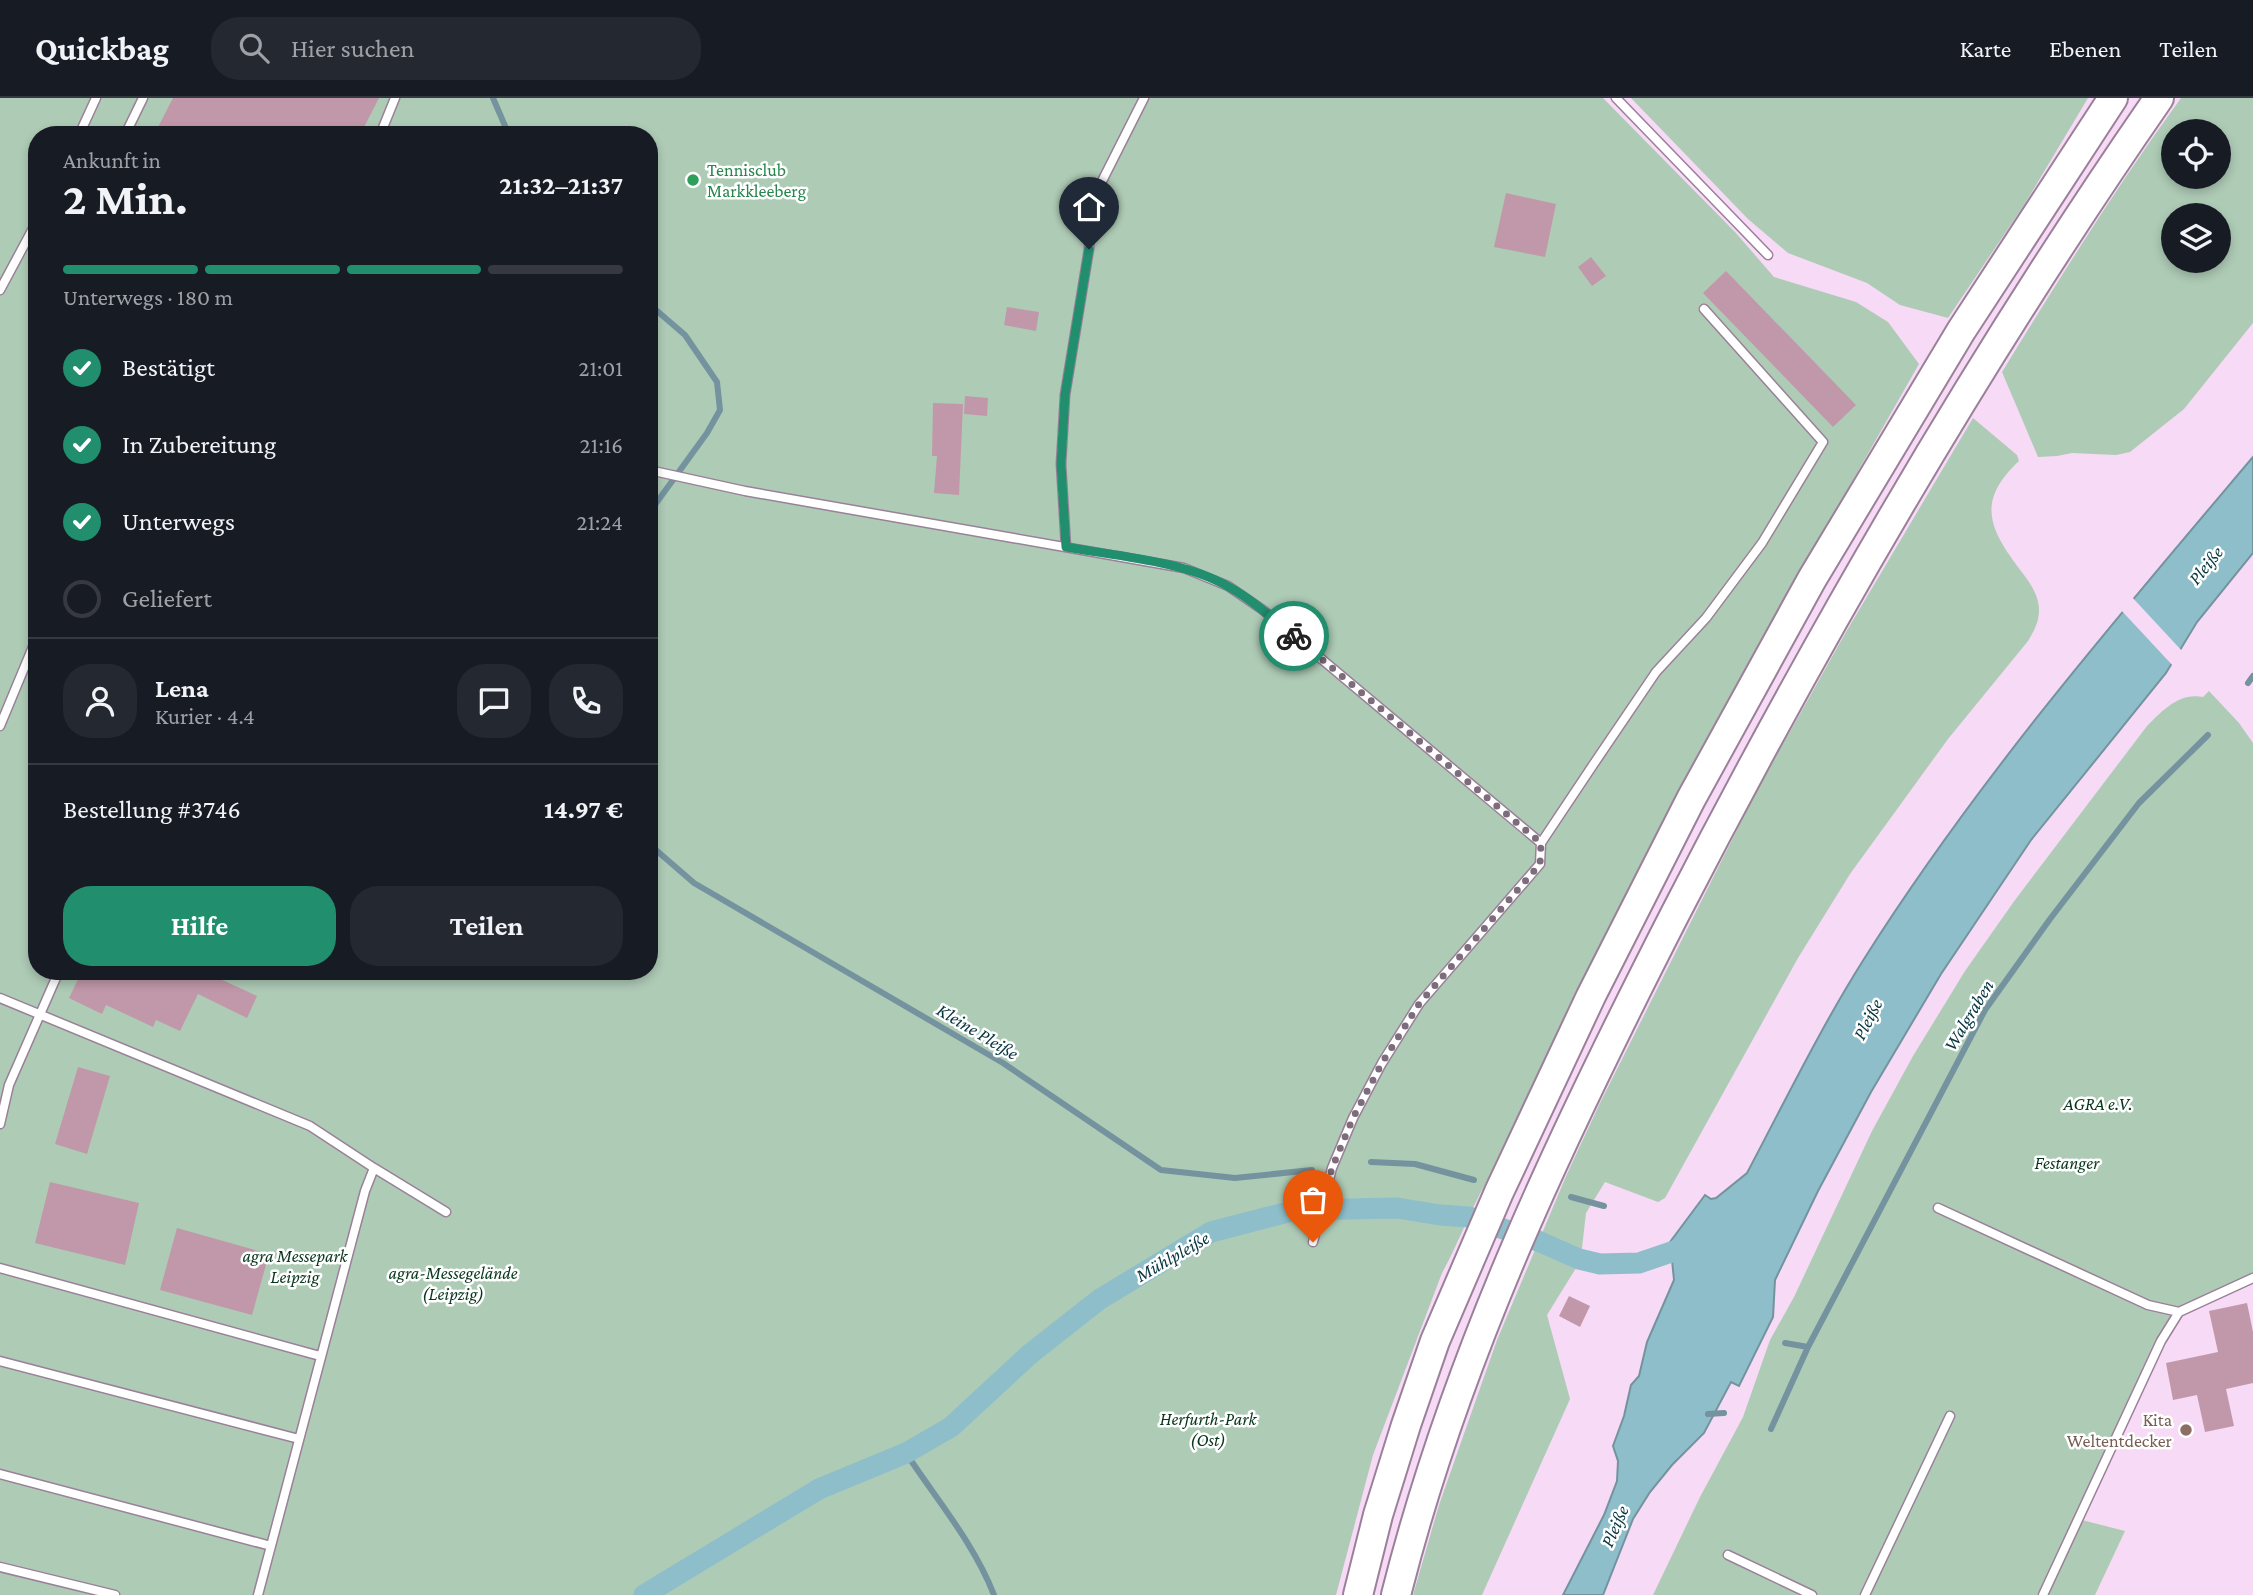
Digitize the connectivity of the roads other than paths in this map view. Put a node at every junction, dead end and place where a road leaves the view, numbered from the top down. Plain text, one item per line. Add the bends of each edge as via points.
1 (96, 98) edge
2 (143, 98) edge
3 (395, 98) edge
4 (1144, 98) edge
5 (1616, 98) edge
6 (2113, 98) edge
7 (2159, 98) edge
8 (83, 126) edge
9 (129, 126) edge
10 (384, 126) edge
11 (28, 238) edge
12 (1768, 254) dead end
13 (0, 290) edge
14 (1704, 309) dead end
15 (658, 472) edge
16 (1066, 547) junction
17 (28, 659) edge
18 (0, 726) edge
19 (1541, 843) junction
20 (55, 980) edge
21 (0, 998) edge
22 (40, 1014) junction
23 (4, 1084) edge
24 (0, 1124) edge
25 (374, 1168) junction
26 (1938, 1208) dead end
27 (446, 1212) dead end
28 (1313, 1242) dead end
29 (0, 1268) edge
30 (2253, 1278) edge
31 (2179, 1312) junction
32 (320, 1356) junction
33 (0, 1361) edge
34 (1950, 1416) dead end
35 (299, 1439) junction
36 (0, 1474) edge
37 (271, 1546) junction
38 (1728, 1555) dead end
39 (0, 1567) edge
40 (116, 1595) edge
41 (258, 1595) edge
42 (1358, 1595) edge
43 (1396, 1595) edge
44 (1812, 1595) edge
45 (1865, 1595) edge
46 (2043, 1595) edge

1 - 8 lane
2 - 9 lane
3 - 10 lane
4 - 16 lane via 1091,202 1089,249 1065,395 1061,464
5 - 12 lane
6 - 42 highway via 1932,377 1812,579 1691,799 1591,996 1435,1341 1378,1515
7 - 43 highway via 1988,359 1848,593 1627,1008 1475,1345 1441,1438
11 - 13 lane
14 - 19 lane via 1823,442 1762,543 1706,618 1656,671
15 - 16 lane
16 - 19 lane via 1184,568 1228,586 1263,610
17 - 18 lane
19 - 28 lane via 1540,864 1419,1004 1382,1063 1353,1118 1326,1187
20 - 22 lane
21 - 22 lane
22 - 23 lane
22 - 25 lane via 310,1126
23 - 24 lane
25 - 27 lane
25 - 32 lane
26 - 31 lane via 2147,1305
29 - 32 lane
30 - 31 lane
31 - 46 lane via 2161,1341
32 - 35 lane
33 - 35 lane
34 - 45 lane
35 - 37 lane
36 - 37 lane
37 - 41 lane
38 - 44 lane
39 - 40 lane

